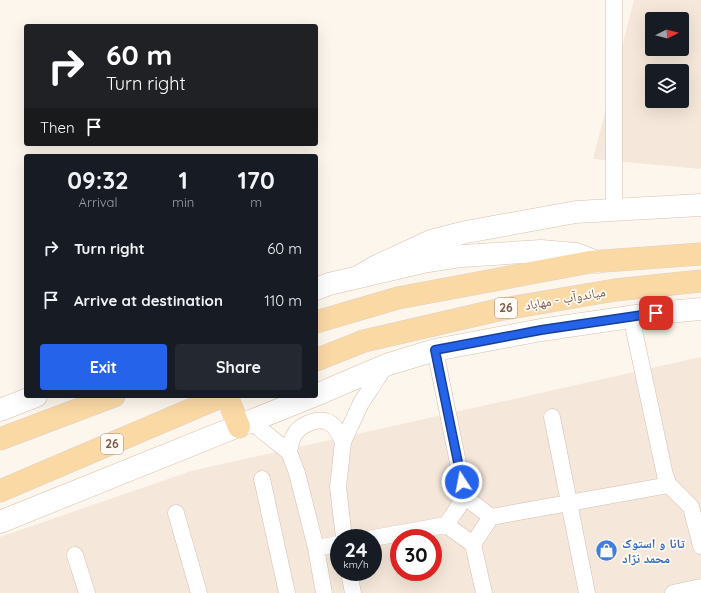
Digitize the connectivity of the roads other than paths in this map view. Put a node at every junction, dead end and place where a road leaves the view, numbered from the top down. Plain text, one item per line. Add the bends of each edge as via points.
1 (614, 0) edge
2 (701, 205) edge
3 (614, 209) junction
4 (701, 254) edge
5 (597, 262) junction
6 (358, 277) junction
7 (701, 281) edge
8 (318, 288) edge
9 (701, 308) edge
10 (631, 316) junction
11 (318, 321) edge
12 (435, 350) junction
13 (318, 359) edge
14 (386, 365) junction
15 (318, 394) edge
16 (31, 398) edge
17 (109, 398) edge
18 (219, 398) edge
19 (228, 398) edge
20 (308, 398) edge
21 (0, 410) edge
22 (552, 417) dead end
23 (245, 424) junction
24 (0, 439) edge
25 (343, 442) junction
26 (289, 452) junction
27 (262, 479) dead end
28 (669, 485) junction
29 (0, 491) edge
30 (465, 497) junction
31 (570, 503) junction
32 (176, 513) dead end
33 (491, 517) junction
34 (0, 522) edge
35 (446, 525) junction
36 (343, 529) edge
37 (382, 536) edge
38 (473, 544) junction
39 (330, 546) edge
40 (701, 546) edge
41 (316, 548) junction
42 (75, 555) dead end
43 (350, 581) edge
44 (701, 587) edge
45 (87, 593) edge
46 (199, 593) edge
47 (287, 593) edge
48 (324, 593) edge
49 (353, 593) edge
50 (484, 593) edge
51 (587, 593) edge
52 (673, 593) edge

1 - 3 street
2 - 3 street
3 - 6 street via 576,212 431,241
4 - 5 main road, 26
5 - 6 street via 576,254 541,251 462,256
5 - 11 main road, 26 via 398,298
6 - 8 street
7 - 13 main road, میاندوآب - مهاباد / 26 via 615,290 498,310 364,341
9 - 10 street
10 - 12 street
10 - 28 street
12 - 14 street
12 - 30 street
14 - 15 street
14 - 25 street via 361,403
16 - 21 street
17 - 24 main road
18 - 29 main road, 26
19 - 23 main road
20 - 23 street
22 - 31 street
23 - 26 street
23 - 34 street
25 - 26 street via 328,422 315,422 301,426 293,436
25 - 36 street via 338,487
26 - 41 street via 297,473
27 - 47 street
28 - 31 street
28 - 40 street via 692,507
30 - 33 street
30 - 35 street
31 - 33 street
31 - 51 street
32 - 46 street
33 - 38 street
35 - 37 street
35 - 38 street
38 - 50 street
39 - 41 street
41 - 48 street
42 - 45 street
43 - 49 street
44 - 52 street

